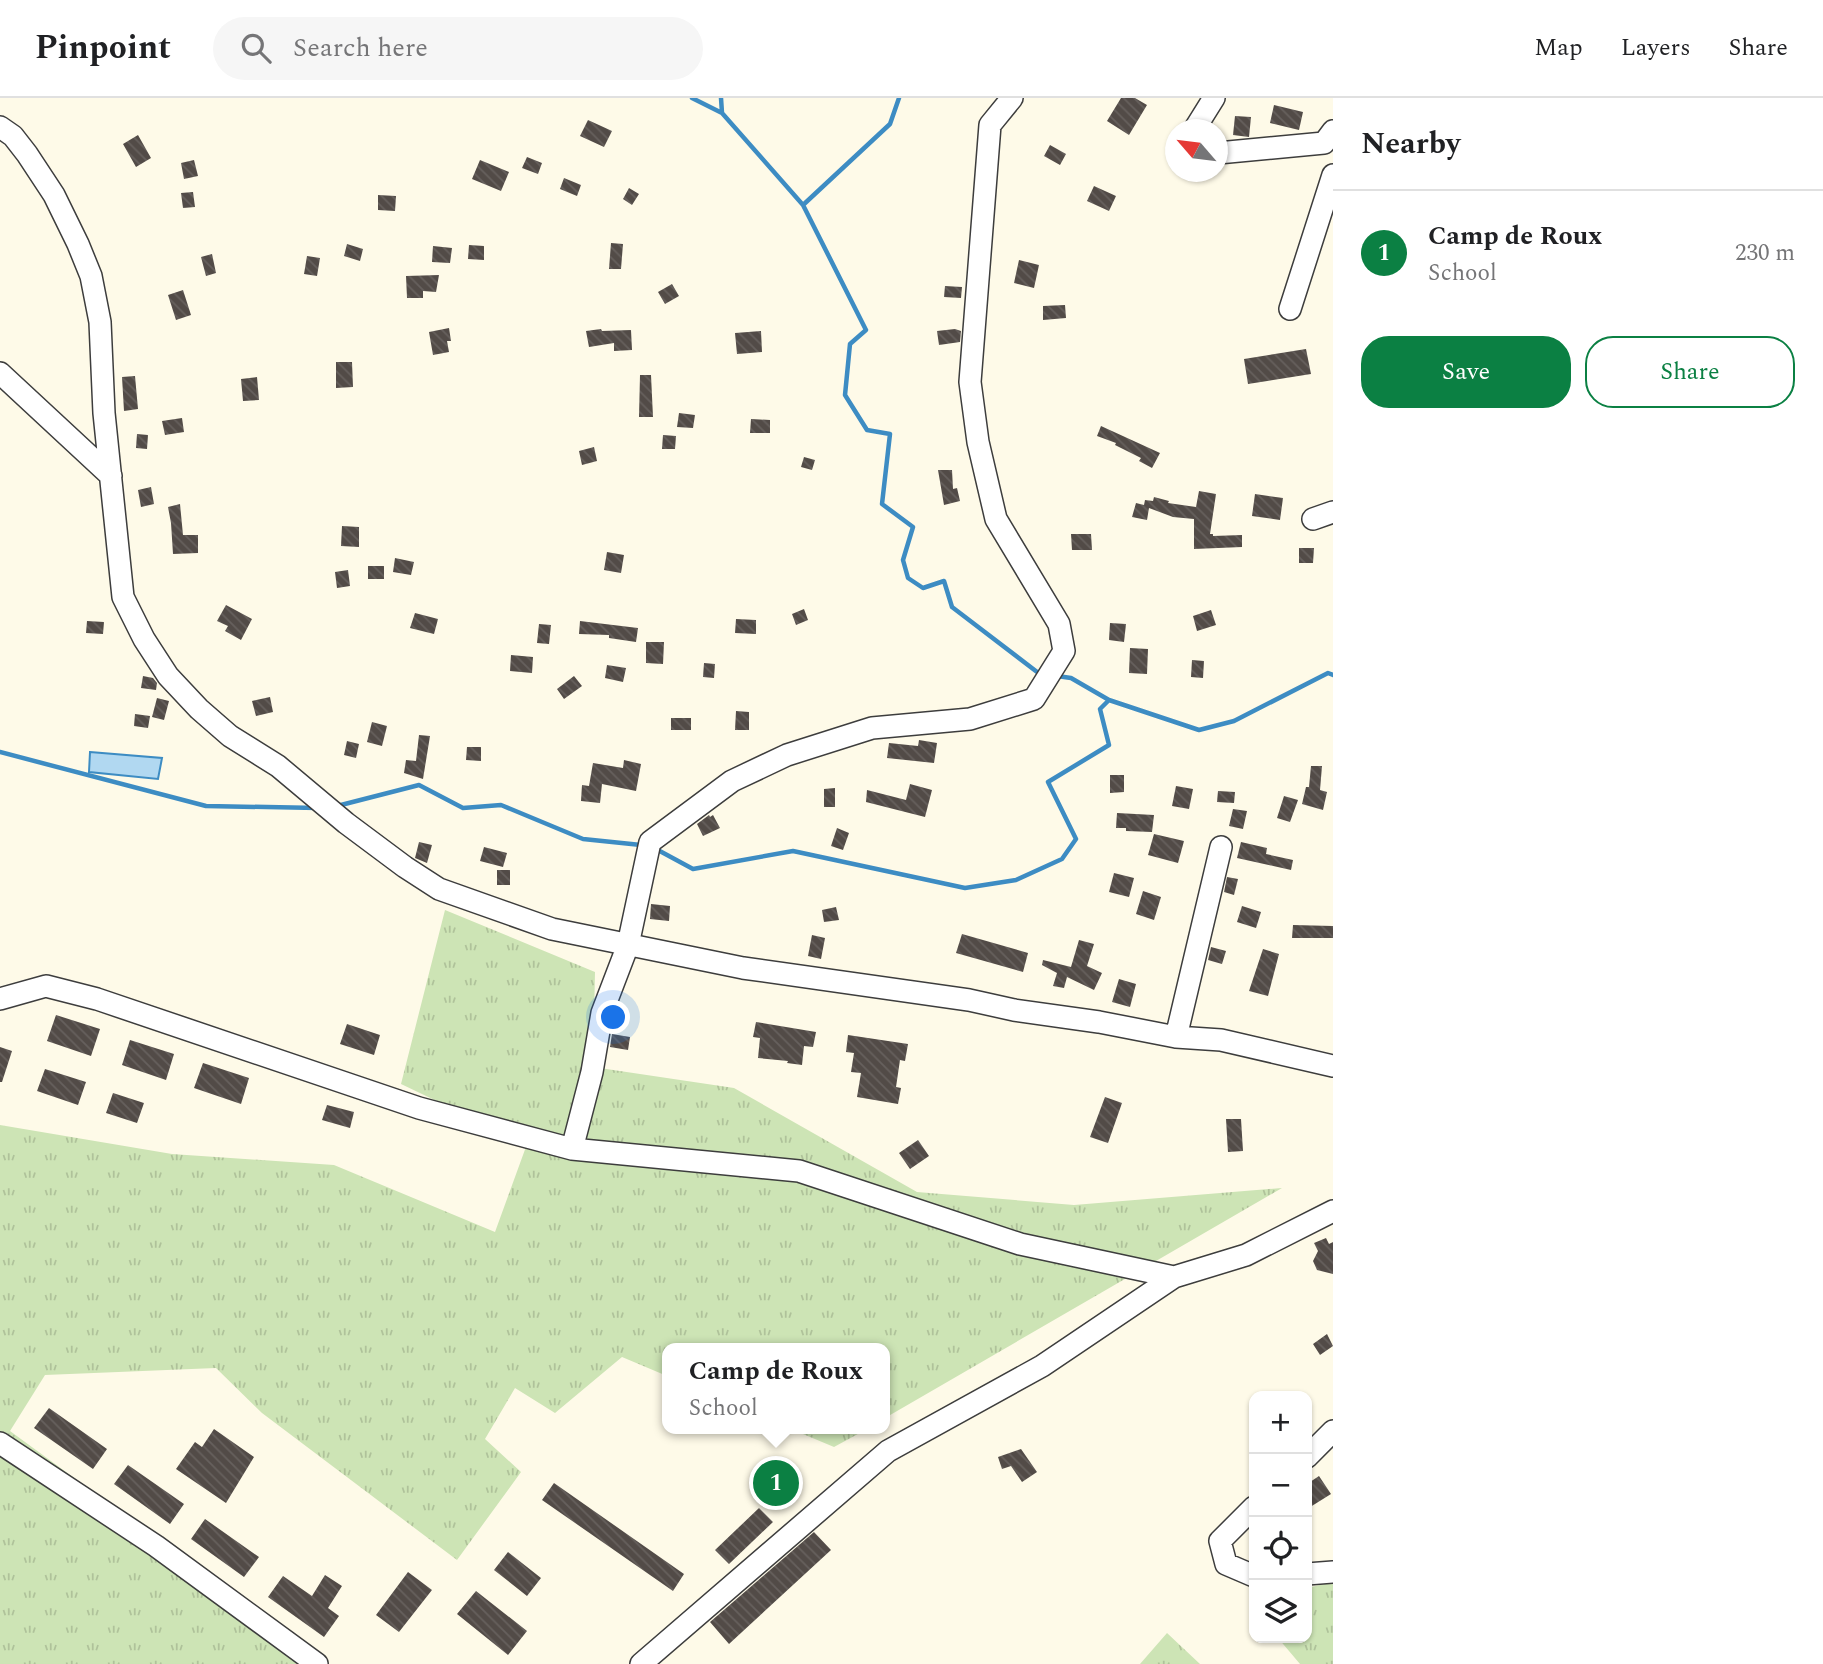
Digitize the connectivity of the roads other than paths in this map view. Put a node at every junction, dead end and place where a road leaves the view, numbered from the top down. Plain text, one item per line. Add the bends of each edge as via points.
1 (1012, 98) edge
2 (1214, 98) edge
3 (1201, 119) edge
4 (0, 127) edge
5 (1333, 131) edge
6 (1228, 152) edge
7 (1333, 177) edge
8 (1290, 309) dead end
9 (0, 373) edge
10 (111, 476) junction
11 (1222, 847) dead end
12 (628, 945) junction
13 (0, 999) edge
14 (1176, 1037) junction
15 (1333, 1066) edge
16 (572, 1149) junction
17 (1333, 1211) edge
18 (1174, 1277) junction
19 (1333, 1432) edge
20 (0, 1443) edge
21 (1310, 1454) edge
22 (1249, 1512) edge
23 (1333, 1572) edge
24 (1249, 1574) edge
25 (1312, 1574) edge
26 (317, 1664) edge
27 (641, 1664) edge

1 - 12 street via 990,125 970,382 996,520 1059,624 1063,651 1034,699 970,719 872,728 787,755 732,781 650,842
2 - 3 street
4 - 10 street via 27,153 54,195 91,276 100,322
5 - 6 street via 1324,143
7 - 8 street
9 - 10 street
10 - 12 street via 122,597 168,676 199,709 439,890 552,929
11 - 14 street
12 - 14 street via 743,968 969,1000
12 - 16 street via 602,1013
13 - 16 street via 46,986 71,992 419,1108
14 - 15 street via 1222,1040
16 - 18 street via 799,1171 1020,1244
17 - 18 street via 1246,1255
18 - 27 street via 1042,1366 888,1451
19 - 21 street
20 - 26 street via 156,1546
22 - 24 street via 1220,1541 1226,1564
23 - 25 street

